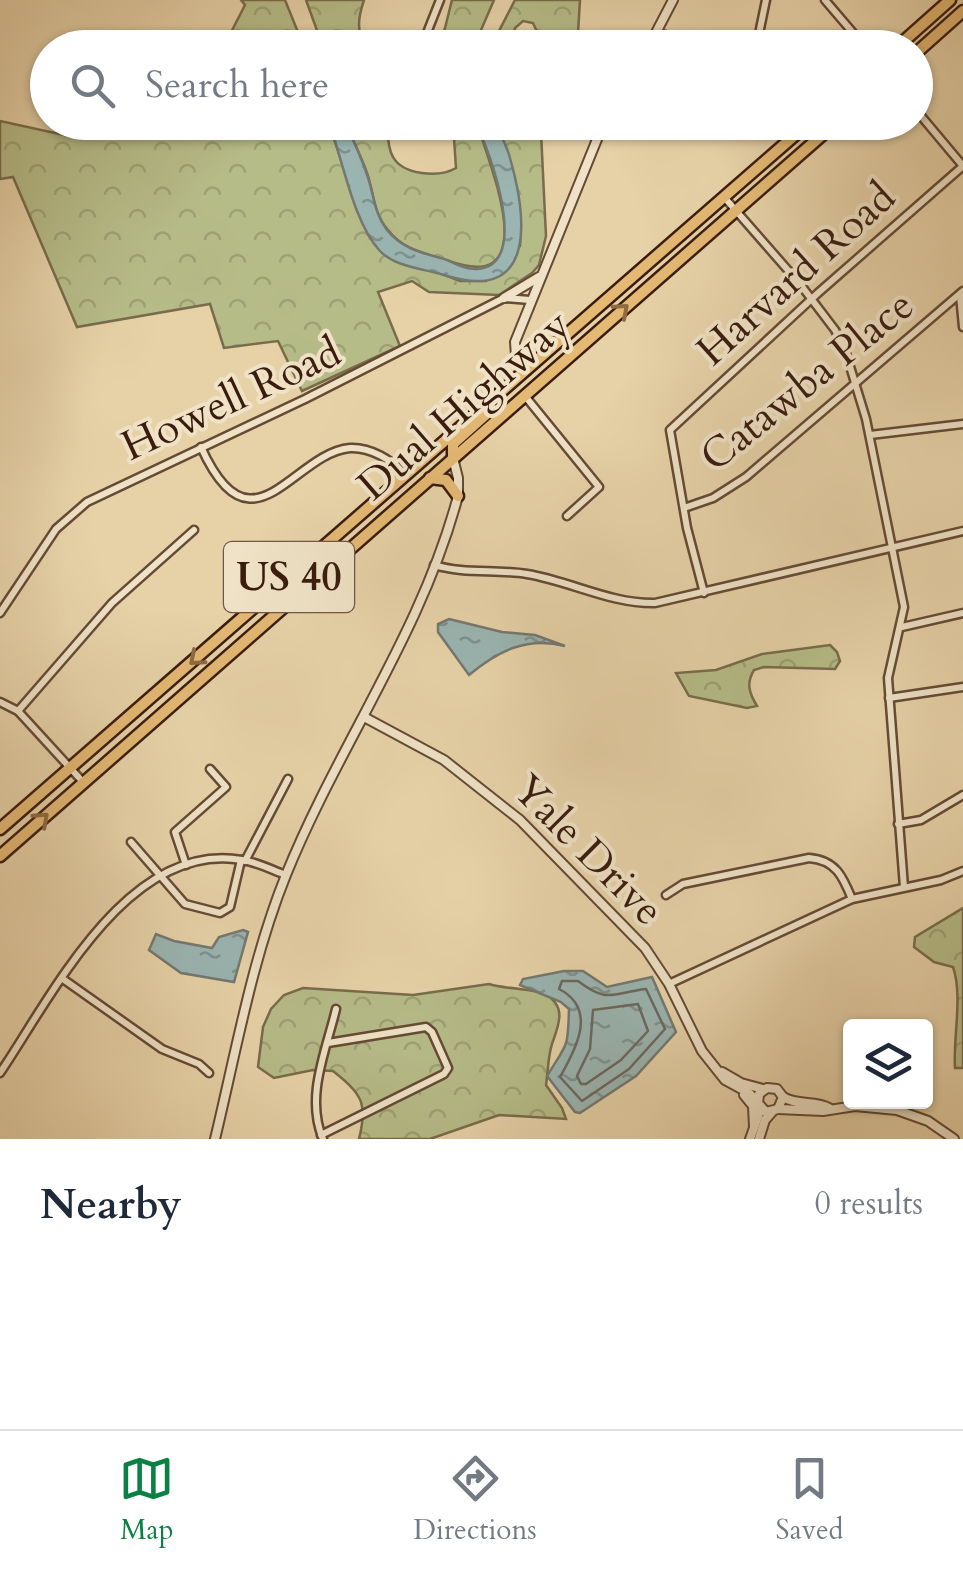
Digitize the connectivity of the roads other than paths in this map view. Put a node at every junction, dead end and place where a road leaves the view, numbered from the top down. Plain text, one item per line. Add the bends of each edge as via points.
1 (440, 0) edge
2 (673, 0) edge
3 (766, 0) edge
4 (824, 0) edge
5 (950, 0) edge
6 (963, 11) edge
7 (428, 30) edge
8 (658, 30) edge
9 (760, 30) edge
10 (850, 30) edge
11 (915, 30) edge
12 (933, 38) edge
13 (933, 130) edge
14 (596, 140) edge
15 (789, 140) edge
16 (817, 140) edge
17 (963, 166) edge
18 (724, 197) junction
19 (736, 211) junction
20 (539, 277) junction
21 (961, 292) edge
22 (504, 298) junction
23 (813, 299) junction
24 (530, 300) junction
25 (963, 327) edge
26 (536, 362) junction
27 (524, 372) junction
28 (548, 376) junction
29 (855, 383) junction
30 (506, 387) junction
31 (524, 397) junction
32 (963, 424) edge
33 (870, 435) junction
34 (201, 447) junction
35 (453, 458) junction
36 (406, 475) junction
37 (430, 478) junction
38 (458, 496) junction
39 (684, 508) junction
40 (568, 516) dead end
41 (194, 530) dead end
42 (963, 532) edge
43 (891, 548) junction
44 (336, 560) junction
45 (434, 566) junction
46 (704, 593) junction
47 (0, 613) edge
48 (963, 613) edge
49 (902, 627) junction
50 (963, 686) edge
51 (889, 698) junction
52 (0, 702) edge
53 (18, 711) junction
54 (364, 716) junction
55 (71, 768) junction
56 (210, 769) dead end
57 (288, 779) dead end
58 (83, 782) junction
59 (963, 795) edge
60 (898, 824) junction
61 (0, 830) edge
62 (130, 842) dead end
63 (0, 856) edge
64 (243, 860) junction
65 (186, 865) junction
66 (963, 871) edge
67 (286, 875) junction
68 (160, 876) junction
69 (904, 887) junction
70 (666, 896) dead end
71 (852, 899) junction
72 (63, 979) junction
73 (668, 984) junction
74 (336, 1009) dead end
75 (328, 1043) junction
76 (722, 1072) junction
77 (0, 1073) edge
78 (209, 1073) dead end
79 (764, 1089) junction
80 (741, 1090) junction
81 (782, 1097) junction
82 (760, 1106) junction
83 (829, 1108) junction
84 (775, 1111) junction
85 (754, 1127) junction
86 (322, 1137) edge
87 (215, 1139) edge
88 (750, 1139) edge
89 (760, 1139) edge
90 (954, 1139) edge

1 - 7 street
2 - 8 street
3 - 9 street
4 - 10 street
5 - 11 main road
6 - 12 main road
13 - 17 street
14 - 20 street
15 - 18 main road, Dual Highway / US 40
16 - 19 main road, Dual Highway / US 40
17 - 23 street, Harvard Road
18 - 19 street
18 - 26 main road, Dual Highway / US 40
19 - 23 street
28 -> 19 main road, Dual Highway / US 40
20 - 22 street
20 - 24 street
21 - 25 street
21 - 29 street, Catawba Place
22 - 24 street
22 - 34 street, Howell Road
23 - 29 street via 840,338
23 - 39 street, Harvard Road via 670,430
24 - 27 street via 514,349
26 - 27 main road, Dual Highway / US 40
26 - 28 main road
27 - 30 main road, Dual Highway / US 40
27 - 31 main road
28 - 31 main road, Dual Highway / US 40
29 - 33 street
29 - 39 street, Catawba Place via 746,477
30 - 35 main road via 453,444
30 - 36 main road, Dual Highway / US 40
31 - 35 main road, Dual Highway / US 40
31 - 40 street via 600,487
32 - 33 street
33 - 43 street
34 - 36 street via 222,484 254,497 283,488 344,449 372,452
34 - 47 street, Howell Road via 75,510
35 - 37 main road, Dual Highway / US 40
35 - 38 street
36 - 44 main road via 408,489 343,546
36 -> 55 main road, Dual Highway / US 40
37 - 38 main road via 446,480
37 - 44 main road, Dual Highway / US 40
38 - 45 street
39 - 46 street
41 - 53 street via 112,603
42 - 43 street
43 - 46 street
43 - 49 street
44 - 58 main road, Dual Highway / US 40
45 - 46 street via 524,574 646,604
45 - 54 street
48 - 49 street
49 - 51 street via 889,667
50 - 51 street
51 - 60 street
52 - 53 street
53 - 55 street
54 - 67 street
54 - 73 street, Yale Drive via 444,760 510,810 632,934
55 - 58 street
55 - 61 main road, Dual Highway / US 40
56 - 65 street via 226,787 175,832
57 - 64 street
63 -> 58 main road, Dual Highway / US 40
59 - 60 street via 921,820
60 - 69 street
62 - 68 street
64 - 65 street
64 - 67 street
64 - 68 street via 224,913 185,904
65 - 68 street
66 - 69 street
67 - 87 street
68 - 72 street via 103,922
69 - 71 street
70 - 71 street via 683,884 809,858 839,871
71 - 73 street
72 - 77 street
72 - 78 street via 162,1050
73 - 76 street, Yale Drive via 694,1039
74 - 75 street
75 - 86 street via 314,1105
75 - 86 street via 426,1026 448,1068
76 - 79 street, Yale Drive
76 - 80 street, Yale Drive
79 - 81 street, Yale Drive
79 - 82 street
80 - 82 street, Yale Drive
80 - 85 street via 753,1106
81 - 83 street, Yale Drive
81 - 84 street
82 - 84 street, Yale Drive
82 - 85 street
83 - 84 street, Yale Drive
83 - 90 street, Yale Drive via 897,1110
84 - 89 street
85 - 88 street

